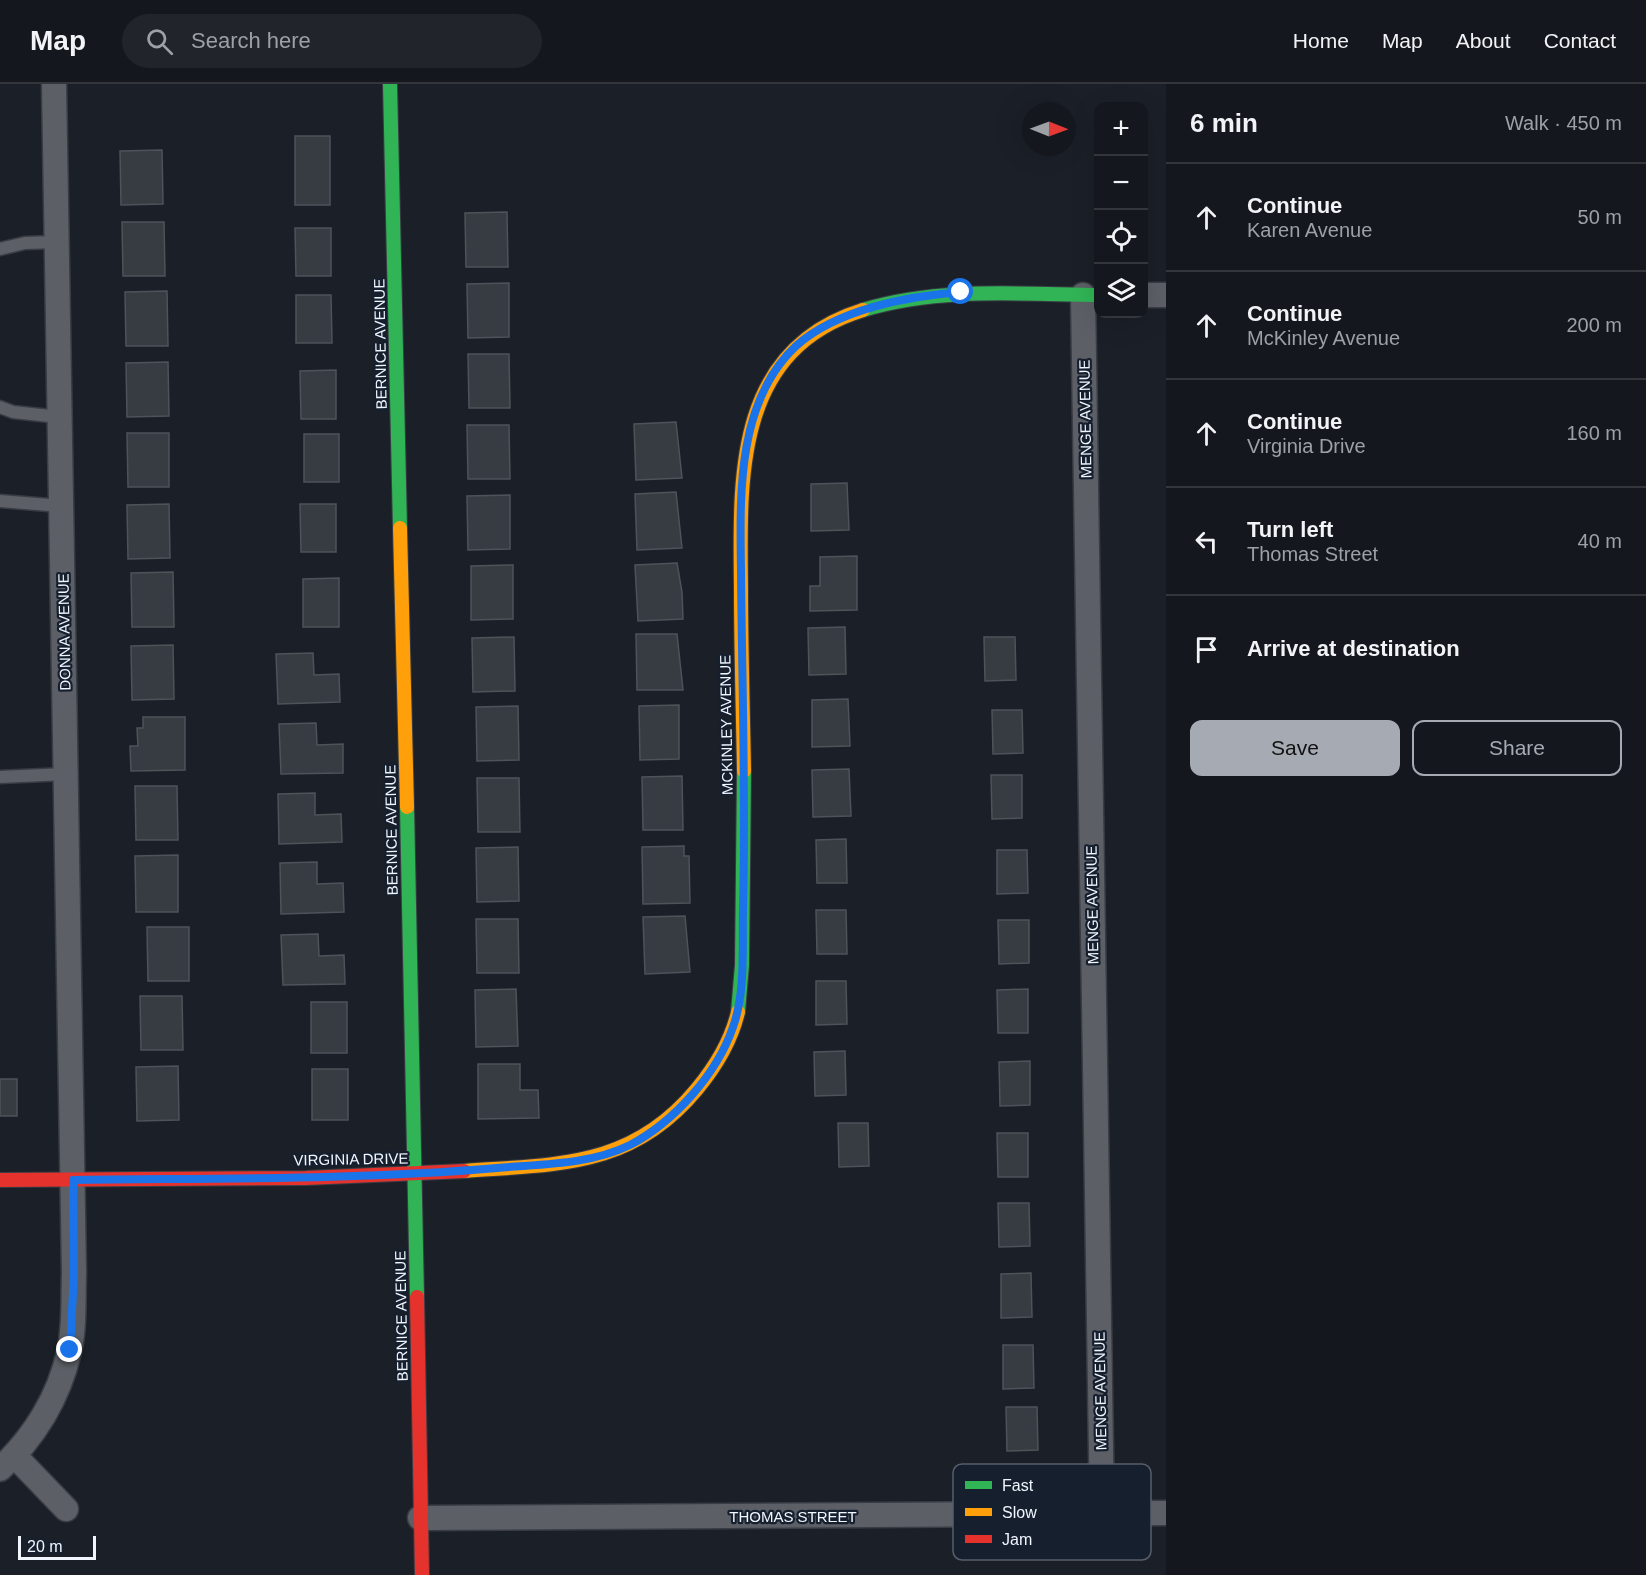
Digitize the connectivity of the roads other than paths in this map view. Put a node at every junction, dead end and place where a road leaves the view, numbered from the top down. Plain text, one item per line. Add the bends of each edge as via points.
1 (54, 84) edge
2 (390, 84) edge
3 (56, 242) junction
4 (0, 249) edge
5 (1091, 295) edge
6 (1148, 295) edge
7 (1166, 295) edge
8 (0, 407) edge
9 (59, 417) junction
10 (0, 501) edge
11 (61, 506) junction
12 (66, 774) junction
13 (0, 777) edge
14 (686, 1103) joint
15 (415, 1175) junction
16 (0, 1180) edge
17 (73, 1180) junction
18 (8, 1462) edge
19 (1102, 1464) edge
20 (66, 1509) dead end
21 (1151, 1513) edge
22 (1166, 1513) edge
23 (953, 1515) edge
24 (420, 1518) junction
25 (422, 1575) edge

1 - 3 street, DONNA AVENUE
2 - 15 street, BERNICE AVENUE
3 - 4 lane
3 - 9 street, DONNA AVENUE
5 - 14 street, MCKINLEY AVENUE via 961,292 922,295 865,309 826,326 797,346 768,383 753,419 743,473 741,976 735,1023 721,1056
5 - 19 street, MENGE AVENUE
6 - 7 street
8 - 9 lane
9 - 11 street, DONNA AVENUE
10 - 11 lane
11 - 12 street, DONNA AVENUE
12 - 13 lane
12 - 17 street, DONNA AVENUE
14 - 15 street, VIRGINIA DRIVE via 632,1144 579,1161
15 - 17 street, VIRGINIA DRIVE
15 - 24 street, BERNICE AVENUE
16 - 17 street, VIRGINIA DRIVE
17 - 18 street via 70,1350 54,1398
18 - 20 street
21 - 22 street, THOMAS STREET
23 - 24 street, THOMAS STREET
24 - 25 street, BERNICE AVENUE

